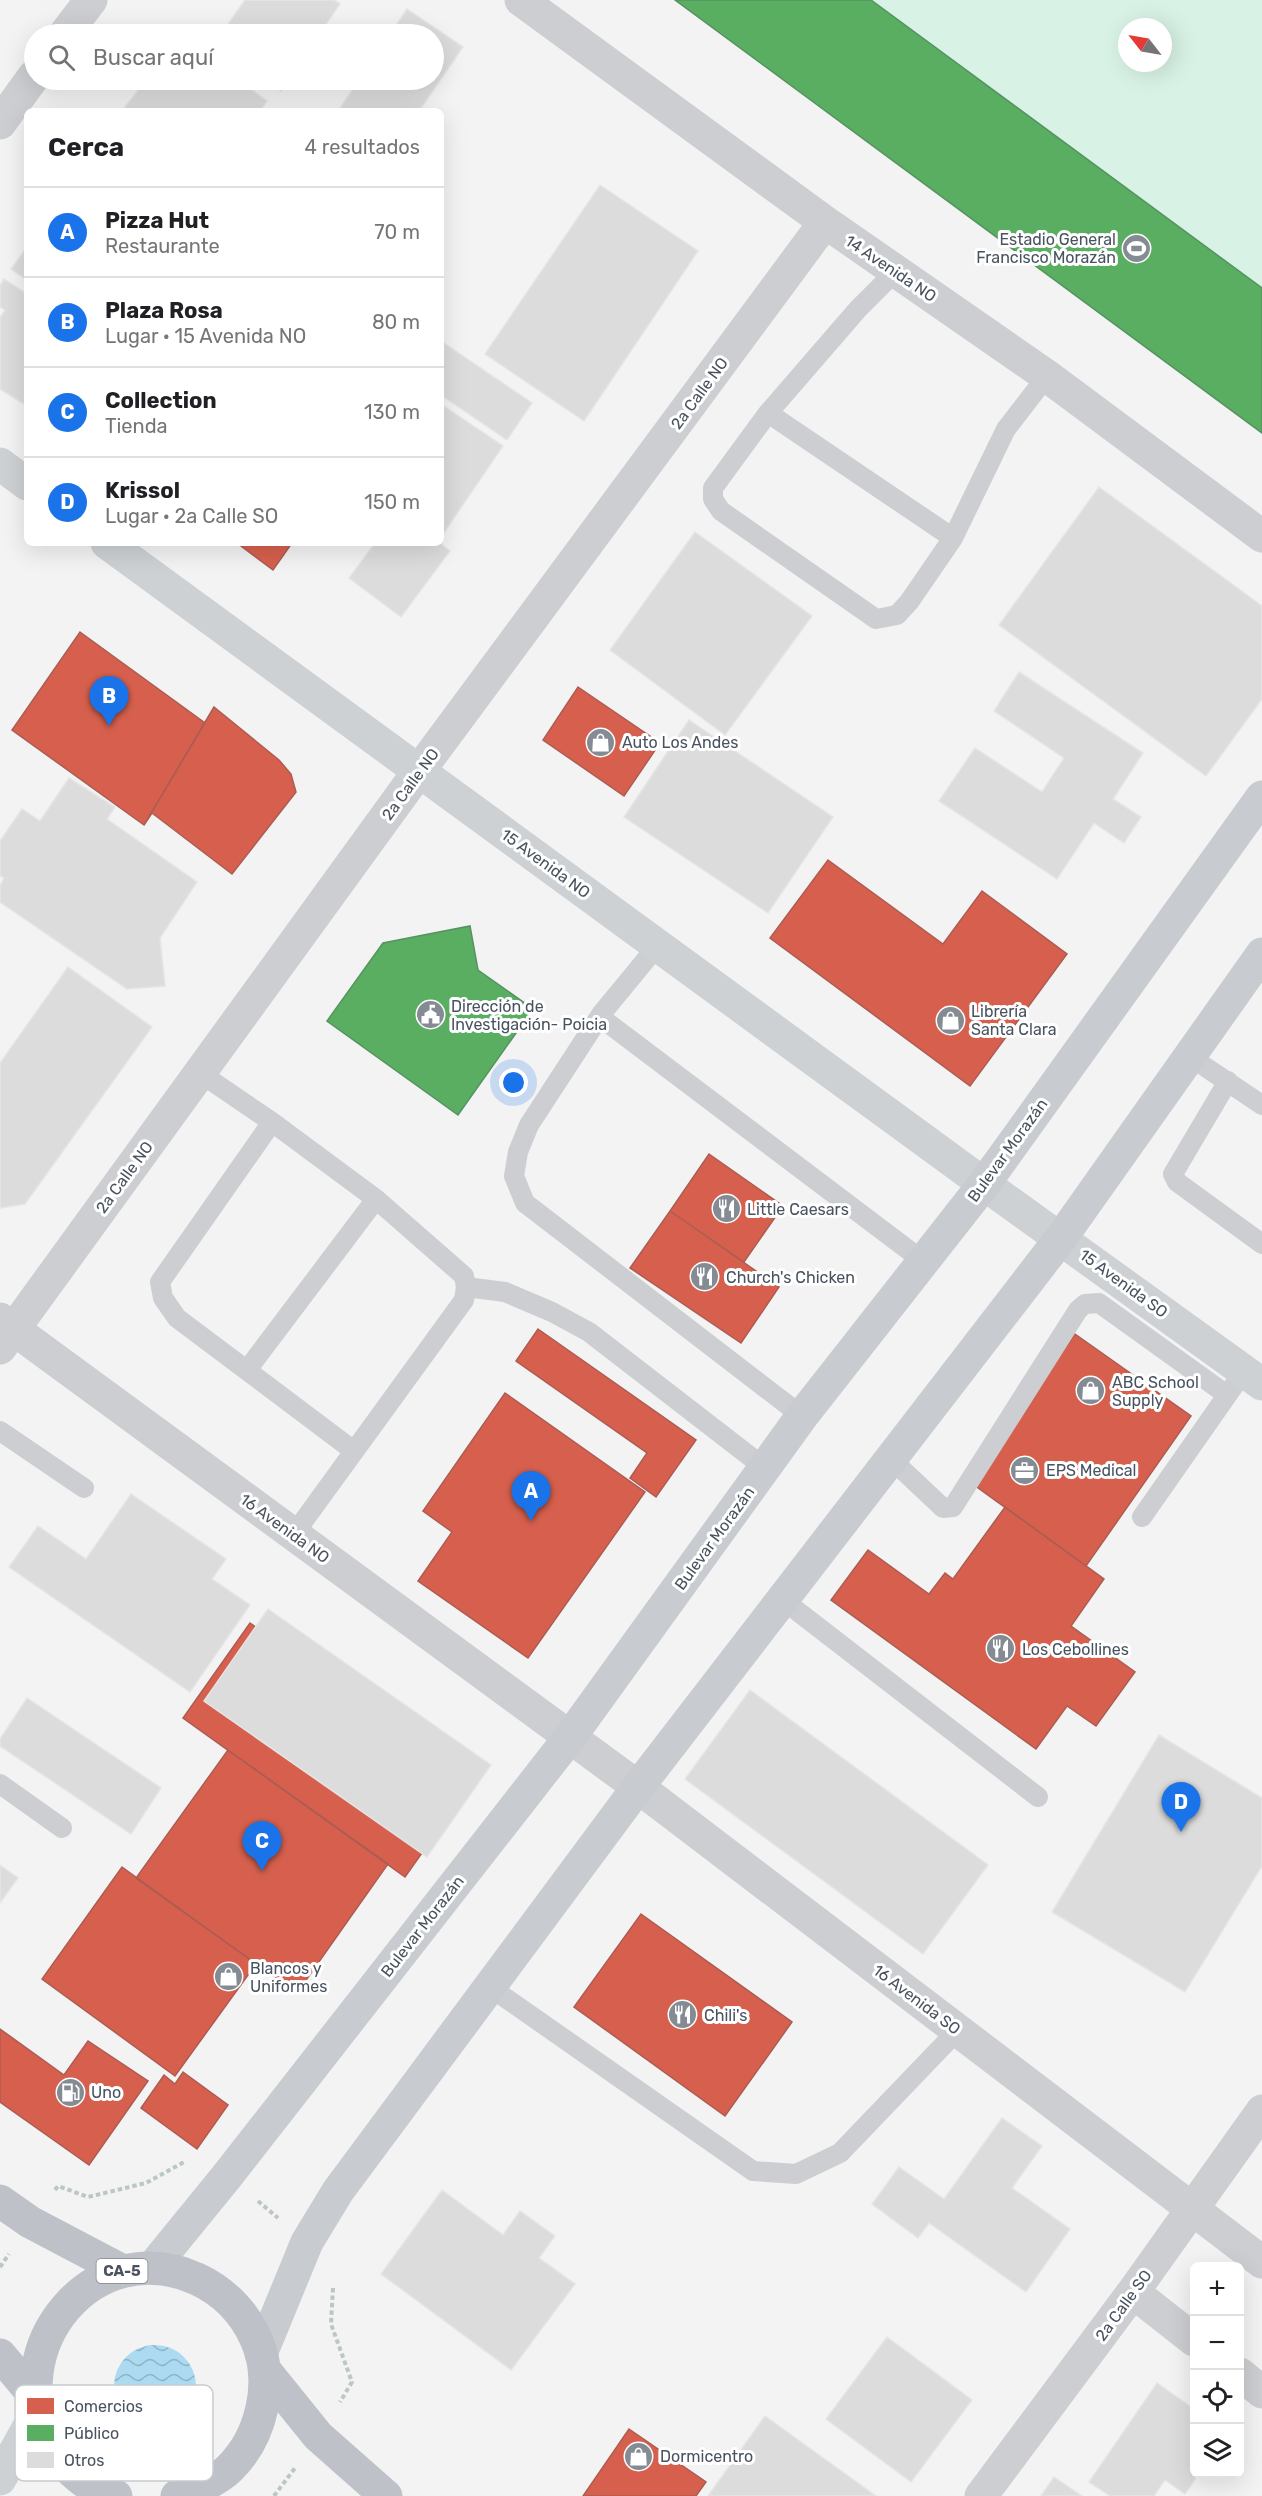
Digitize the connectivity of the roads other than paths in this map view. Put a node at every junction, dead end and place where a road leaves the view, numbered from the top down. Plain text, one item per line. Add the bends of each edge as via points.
1 (91, 0) edge
2 (521, 0) edge
3 (73, 24) edge
4 (24, 90) edge
5 (0, 123) edge
6 (825, 222) junction
7 (896, 271) junction
8 (1047, 376) junction
9 (768, 413) junction
10 (0, 464) edge
11 (24, 482) edge
12 (1262, 536) edge
13 (953, 538) junction
14 (111, 546) edge
15 (419, 771) junction
16 (1262, 797) edge
17 (658, 945) junction
18 (1262, 954) edge
19 (600, 1017) junction
20 (1189, 1056) junction
21 (200, 1073) junction
22 (1228, 1081) junction
23 (1262, 1105) edge
24 (272, 1122) junction
25 (984, 1184) junction
26 (376, 1199) junction
27 (1061, 1238) junction
28 (1262, 1244) edge
29 (923, 1261) junction
30 (466, 1287) junction
31 (5, 1332) edge
32 (247, 1370) junction
33 (1244, 1383) edge
34 (802, 1416) junction
35 (0, 1431) edge
36 (354, 1451) junction
37 (891, 1459) junction
38 (765, 1468) junction
39 (84, 1488) dead end
40 (1142, 1517) dead end
41 (294, 1534) junction
42 (783, 1600) junction
43 (570, 1737) junction
44 (0, 1784) edge
45 (638, 1787) junction
46 (1038, 1797) dead end
47 (62, 1828) dead end
48 (490, 1987) junction
49 (958, 2030) junction
50 (1262, 2111) edge
51 (0, 2201) edge
52 (1192, 2208) junction
53 (1262, 2262) edge
54 (137, 2269) junction
55 (1133, 2292) junction
56 (1190, 2337) edge
57 (0, 2355) edge
58 (262, 2361) junction
59 (1244, 2378) edge
60 (22, 2385) edge
61 (35, 2385) edge
62 (1262, 2392) edge
63 (15, 2446) edge
64 (0, 2479) edge
65 (213, 2479) edge
66 (84, 2481) edge
67 (210, 2481) edge
68 (116, 2496) edge
69 (177, 2496) edge
70 (386, 2496) edge
71 (981, 2496) edge

1 - 3 street
2 - 6 street, 14 Avenida NO
4 - 5 street
6 - 7 street, 14 Avenida NO
6 - 15 street, 2a Calle NO
7 - 8 street, 14 Avenida NO
7 - 9 lane
8 - 12 street, 14 Avenida NO
8 - 13 lane via 1006,429
9 - 13 lane
9 - 13 lane via 713,488 713,499 720,511 876,619 897,615
10 - 11 street
14 - 15 street, 15 Avenida NO
15 - 17 street, 15 Avenida NO
15 - 21 street, 2a Calle NO
16 - 25 main road, Bulevar Morazán
17 - 19 lane
17 - 25 street, 15 Avenida NO
18 - 20 main road
19 - 29 lane
19 - 34 lane via 528,1125 514,1176 525,1203
20 - 22 lane
20 - 27 main road
21 - 24 lane
21 - 31 street, 2a Calle NO
22 - 23 lane
22 - 28 lane via 1173,1174 1177,1182
24 - 26 lane
24 - 32 lane via 160,1282 163,1298 177,1318
25 - 27 street, 15 Avenida SO
25 - 29 main road, Bulevar Morazán
26 - 30 lane via 464,1276
26 - 32 lane
27 - 33 street, 15 Avenida SO
27 - 37 main road
29 - 34 main road, Bulevar Morazán
30 - 36 lane via 464,1299
30 - 38 lane via 505,1292 589,1332
31 - 41 street, 16 Avenida NO
32 - 36 lane
33 - 37 lane via 1099,1303 1085,1304 953,1507 943,1508
33 - 40 lane
34 - 38 main road, Bulevar Morazán
35 - 39 lane
36 - 41 lane
37 - 42 main road
38 - 43 main road, Bulevar Morazán
41 - 43 street, 16 Avenida NO
42 - 45 main road
42 - 46 lane
43 - 45 street, 16 Avenida SO
43 - 54 main road, Bulevar Morazán via 227,2176
44 - 47 lane
45 - 48 main road
45 - 49 street, 16 Avenida SO
48 - 49 lane via 753,2171 796,2174 840,2153
48 - 58 main road via 338,2191 307,2242
49 - 52 street, 16 Avenida SO
50 - 52 street, 2a Calle SO
51 - 54 highway, CA-5 via 30,2222
52 - 53 street, 16 Avenida SO
52 - 55 street, 2a Calle SO
54 - 58 highway, CA-5 via 180,2272 214,2287 241,2312 256,2338
54 - 61 highway, CA-5 via 92,2283 66,2303 46,2330 35,2361
55 - 56 street
55 - 71 street, 2a Calle SO
57 - 60 highway, CA-5
58 - 65 highway, CA-5 via 263,2406 251,2440 228,2469
58 - 70 highway, CA-5 via 318,2436
59 - 62 street
63 - 64 street
66 - 68 highway, CA-5
67 - 69 highway, CA-5

